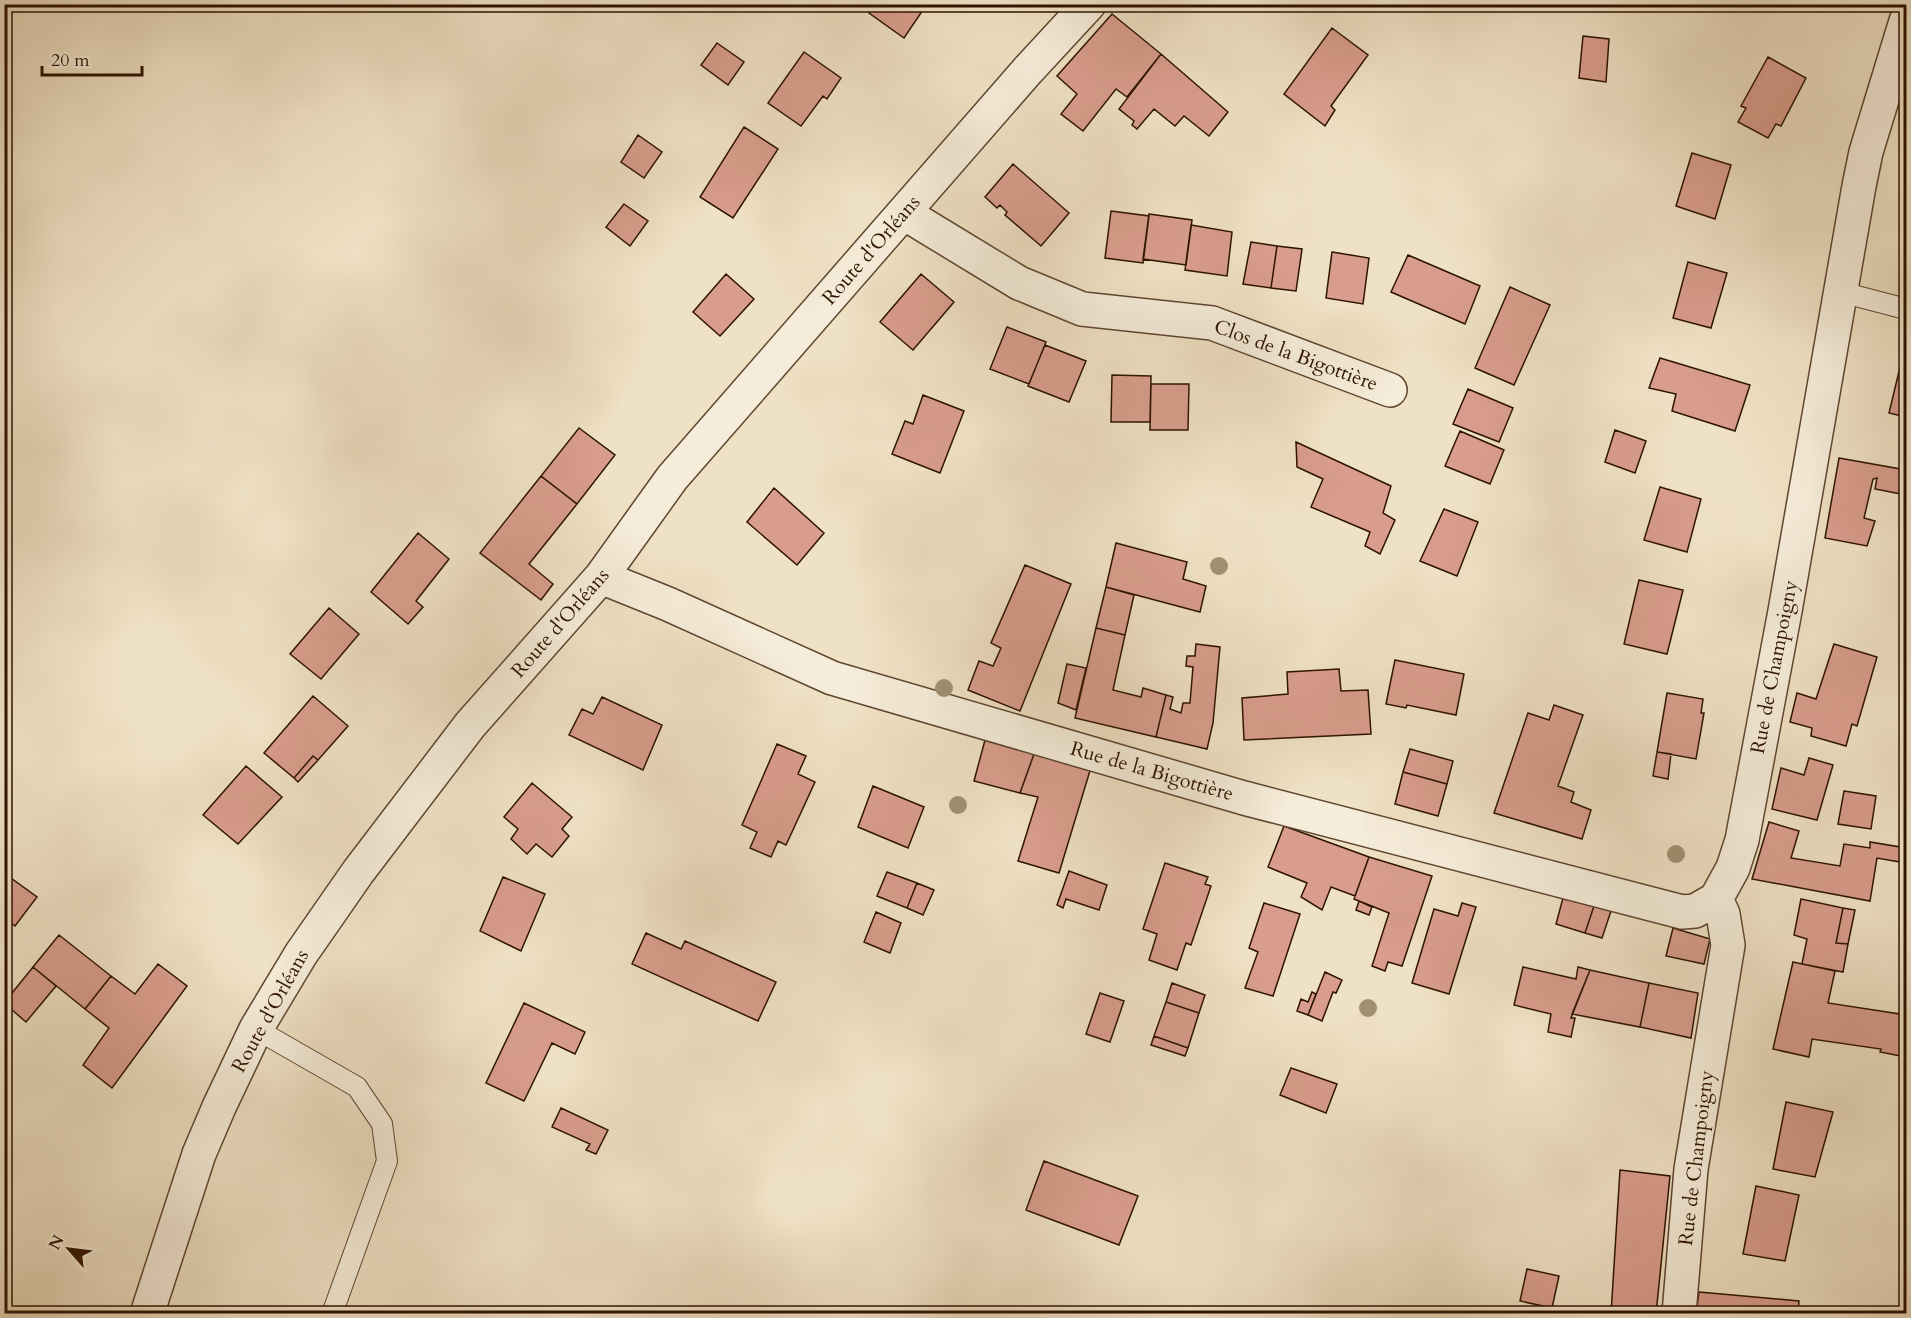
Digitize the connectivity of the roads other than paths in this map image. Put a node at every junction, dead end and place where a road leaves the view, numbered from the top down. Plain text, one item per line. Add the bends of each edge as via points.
1 (1089, 4) edge
2 (1906, 21) edge
3 (904, 213) junction
4 (1840, 292) junction
5 (1906, 309) edge
6 (1390, 390) dead end
7 (601, 577) junction
8 (1716, 898) junction
9 (256, 1029) junction
10 (147, 1314) edge
11 (333, 1314) edge
12 (1679, 1314) edge

1 - 3 street, Route d'Orléans
2 - 4 street, Rue de Champoigny via 1866,152
3 - 6 street, Clos de la Bigottière via 1019,283 1082,309 1212,322
3 - 7 street, Route d'Orléans via 672,478
4 - 5 lane
4 - 8 street, Rue de Champoigny via 1742,840 1733,868
7 - 8 street, Rue de la Bigottière via 832,678 1187,781 1663,908 1695,911
7 - 9 street, Route d'Orléans via 470,725 419,790 300,954
8 - 12 street, Rue de Champoigny via 1724,914 1728,945 1691,1168
9 - 10 street, Route d'Orléans via 199,1154
9 - 11 lane via 357,1087 382,1124 387,1161

